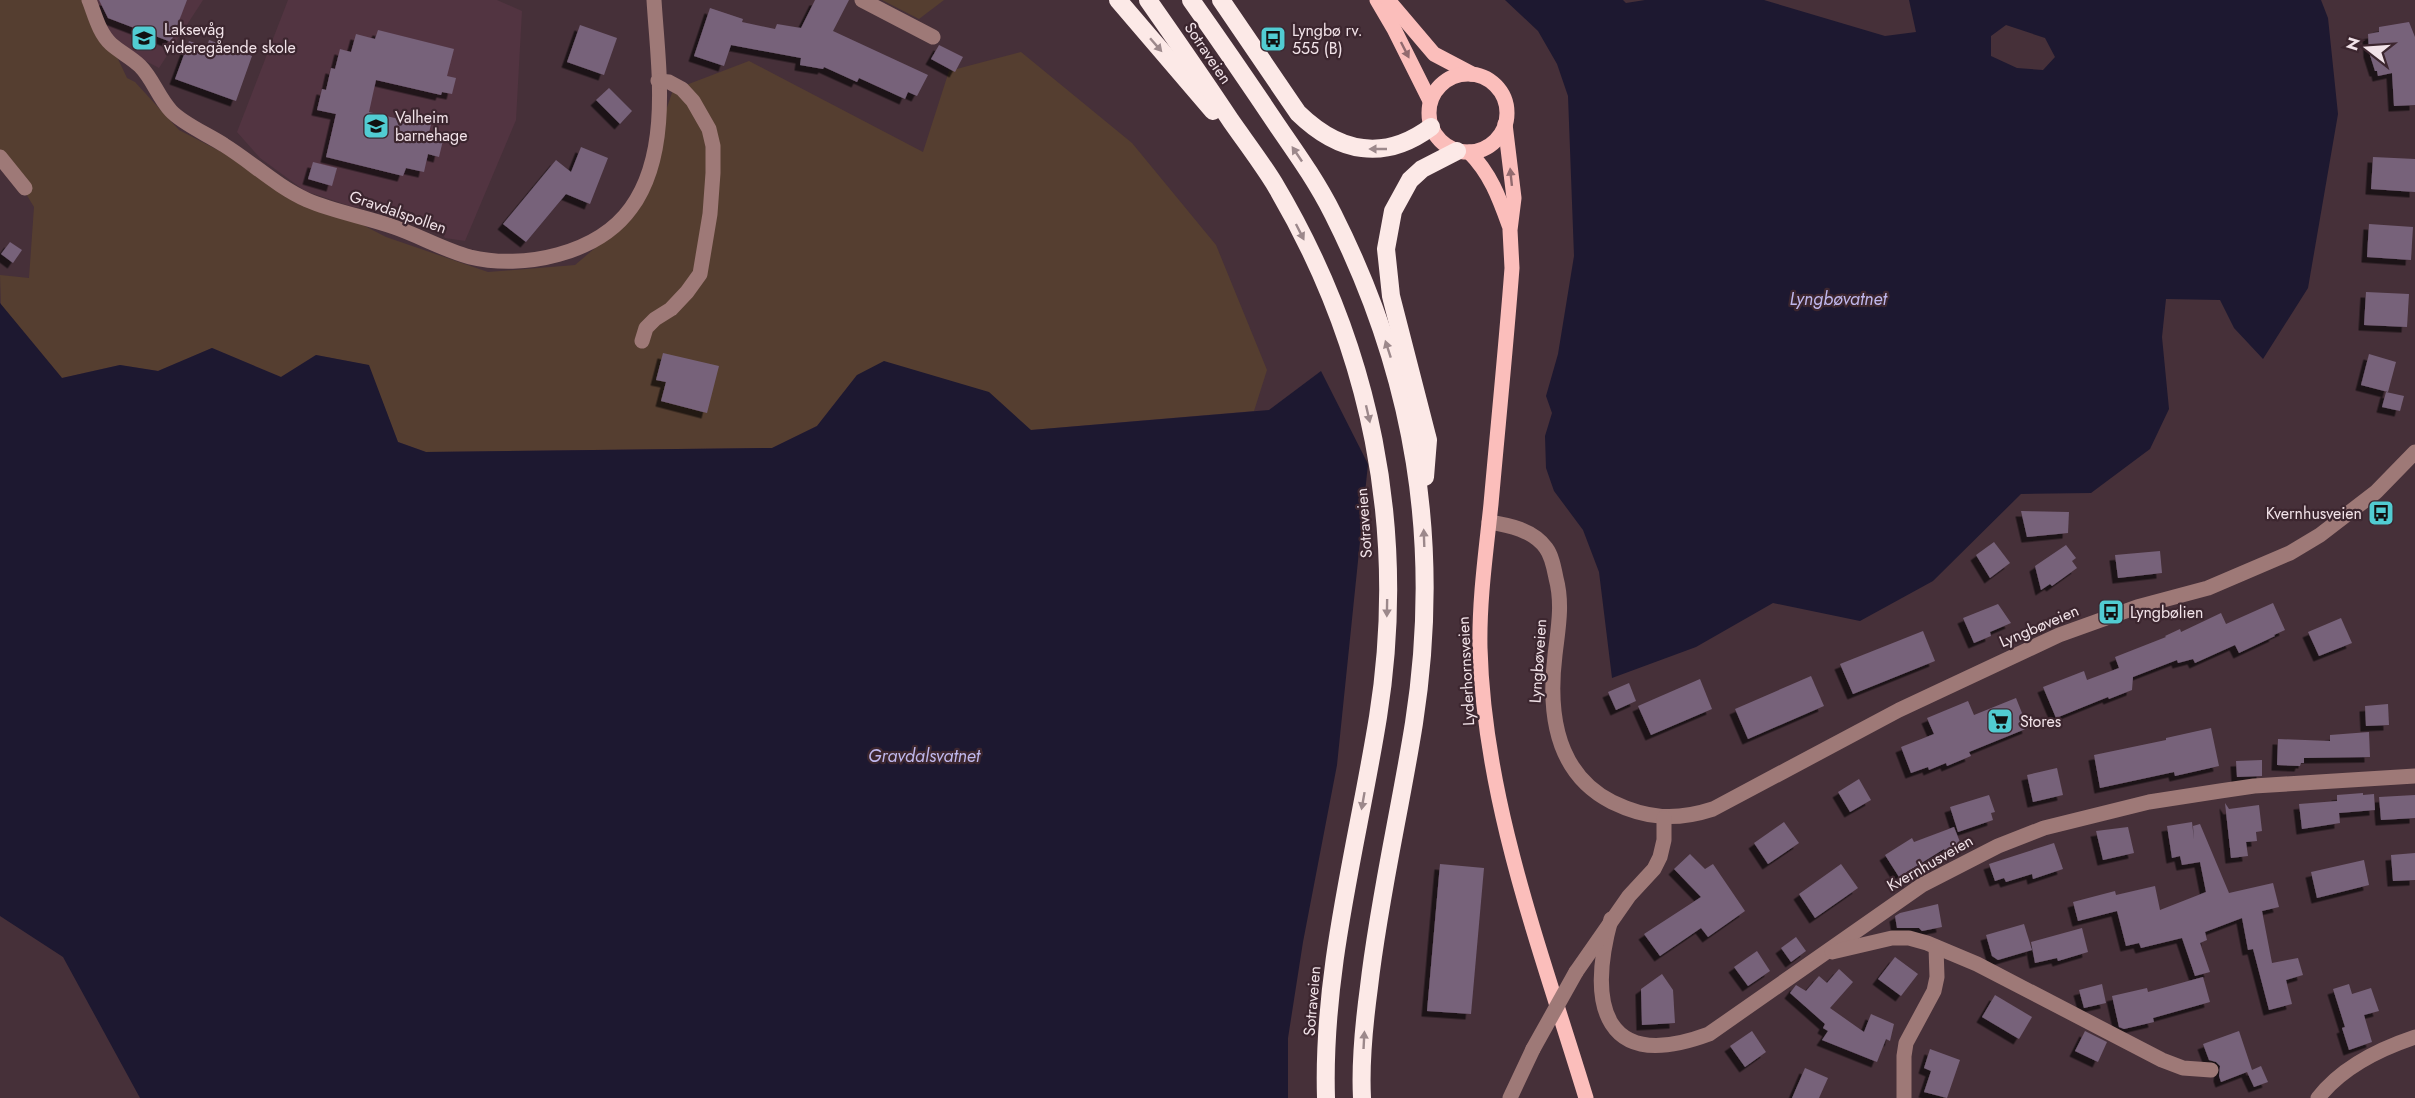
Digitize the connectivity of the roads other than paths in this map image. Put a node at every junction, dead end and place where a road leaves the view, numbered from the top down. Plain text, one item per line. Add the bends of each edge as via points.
1 (89, 0) edge
2 (654, 0) edge
3 (862, 0) edge
4 (1118, 0) edge
5 (1149, 0) edge
6 (1191, 0) edge
7 (1221, 0) edge
8 (1377, 0) edge
9 (1388, 0) edge
10 (933, 37) dead end
11 (1472, 74) junction
12 (658, 81) junction
13 (1430, 101) junction
14 (1505, 124) junction
15 (1431, 127) junction
16 (1463, 152) junction
17 (0, 157) edge
18 (1272, 181) junction
19 (25, 188) dead end
20 (1510, 230) junction
21 (642, 341) dead end
22 (2414, 454) edge
23 (1423, 509) junction
24 (1489, 522) junction
25 (2415, 776) edge
26 (1664, 818) junction
27 (1611, 920) junction
28 (1936, 946) junction
29 (1826, 953) junction
30 (2415, 1037) edge
31 (2211, 1070) dead end
32 (1326, 1098) edge
33 (1362, 1098) edge
34 (1510, 1098) edge
35 (1586, 1098) edge
36 (1904, 1098) edge
37 (2318, 1098) edge

1 - 12 street, Gravdalspollen via 106,38 139,65 172,112 269,179 309,201 395,227 470,256 497,261 552,257 583,245 609,230 631,209 655,158
2 - 12 street, Gravdalspollen
3 - 10 street
4 -> 18 highway
5 - 18 highway, Sotraveien
23 -> 6 highway, Sotraveien via 1396,374 1374,308 1333,212
15 -> 7 highway via 1404,144 1377,150 1325,135 1292,106
8 -> 13 main road
9 - 11 main road via 1434,54
11 - 13 main road via 1446,80
11 - 14 main road via 1490,81 1504,97
12 - 21 street via 682,89 693,101 709,129 713,173 700,274 671,309 646,328
13 - 15 main road
14 - 16 main road via 1490,146
20 -> 14 main road, Lyderhornsveien via 1514,198
15 - 16 main road via 1446,146
16 - 20 main road, Lyderhornsveien via 1481,164 1491,179
16 - 23 highway via 1422,168 1410,180 1393,211 1386,249 1391,296 1428,440
17 - 19 street
18 -> 32 highway, Sotraveien via 1341,319 1376,444 1385,515 1386,641 1378,713 1338,941 1329,1014
20 - 24 main road, Lyderhornsveien via 1508,326
22 - 26 street, Lyngbøveien via 2376,492 2320,535 2289,553 2208,588 2137,607 2059,635 1899,710 1713,808 1695,815
33 -> 23 highway, Sotraveien via 1373,950 1414,722 1424,640
24 - 26 street, Lyngbøveien via 1531,535 1548,550 1553,564 1560,613 1552,702 1565,756 1575,772 1606,798 1634,812
24 - 35 main road, Lyderhornsveien via 1480,648 1494,779 1533,926
25 - 29 street, Kvernhusveien via 2232,789 2149,802 2044,828 1998,846 1922,885
26 - 27 street via 1664,840 1654,869
27 - 29 street, Kvernhusveien via 1600,965 1603,1010 1613,1028 1632,1041 1658,1046 1685,1043 1709,1034
27 - 34 street, bridge via 1576,972
28 - 29 street via 1893,938
28 - 31 street via 2162,1060 2183,1068
28 - 36 street via 1934,991 1906,1043
30 - 37 street via 2361,1061 2340,1075

